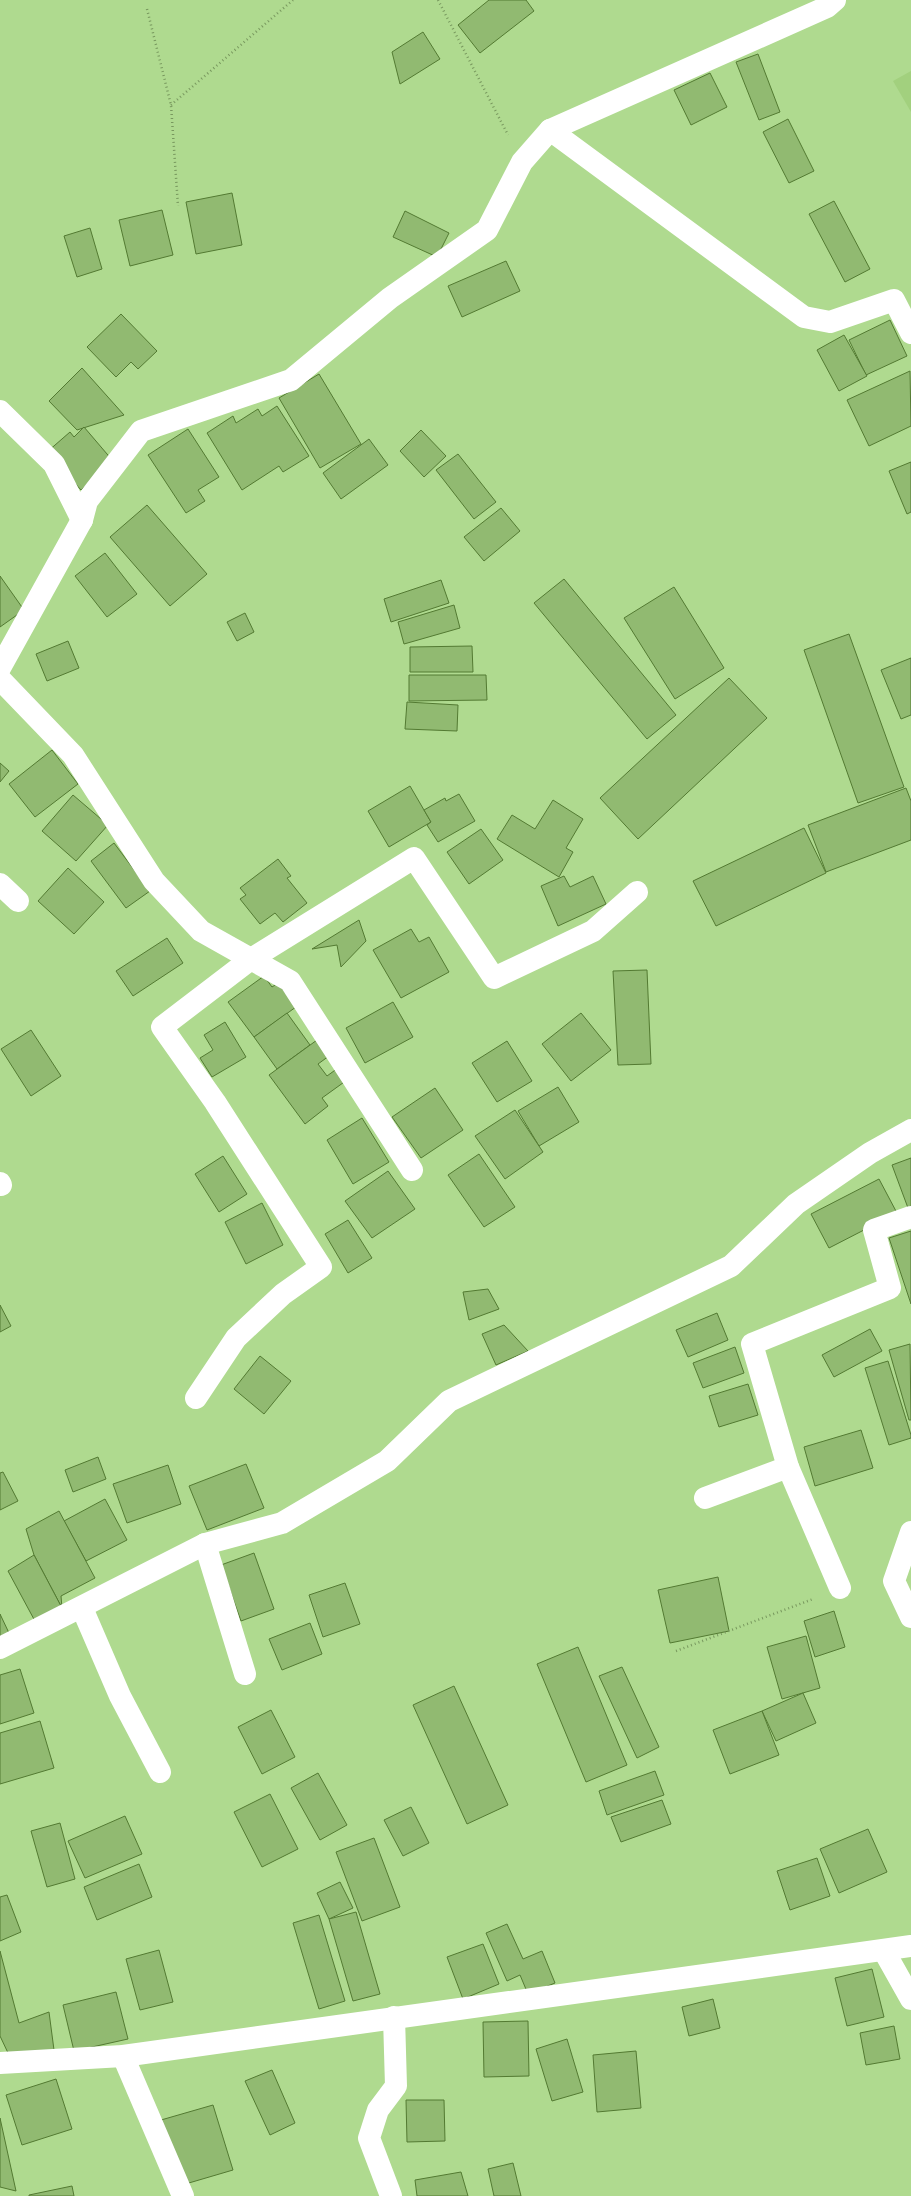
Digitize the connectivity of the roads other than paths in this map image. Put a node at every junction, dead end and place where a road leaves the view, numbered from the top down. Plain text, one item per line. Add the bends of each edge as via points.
1 (835, 0) edge
2 (550, 130) junction
3 (911, 333) edge
4 (0, 410) edge
5 (82, 520) junction
6 (0, 668) edge
7 (0, 679) edge
8 (0, 884) edge
9 (637, 892) dead end
10 (18, 901) dead end
11 (251, 959) junction
12 (911, 1130) edge
13 (412, 1170) dead end
14 (911, 1217) edge
15 (196, 1398) dead end
16 (788, 1467) junction
17 (705, 1498) dead end
18 (911, 1532) edge
19 (205, 1544) junction
20 (840, 1588) road end
21 (82, 1608) junction
22 (911, 1616) edge
23 (0, 1648) edge
24 (246, 1674) dead end
25 (160, 1772) dead end
26 (911, 1946) edge
27 (884, 1950) junction
28 (911, 1999) edge
29 (394, 2016) junction
30 (123, 2056) junction
31 (0, 2063) edge
32 (183, 2196) edge
33 (391, 2196) edge

1 - 2 street via 827,6
2 - 3 street via 804,317 830,322 894,300
2 - 5 street via 522,162 487,230 390,298 291,380 141,431 87,501
4 - 5 street via 54,464
5 - 6 street
7 - 11 street via 73,755 154,881 201,931
8 - 10 street
9 - 11 street via 593,931 494,978 414,858
11 - 13 street via 290,981
11 - 15 street via 162,1027 215,1102 321,1267 282,1294 236,1338
12 - 19 street via 870,1152 796,1204 731,1266 449,1401 387,1461 282,1523
14 - 16 street via 874,1230 890,1288 752,1344
16 - 17 street
16 - 20 street
18 - 22 street via 894,1581
19 - 21 street
19 - 24 street
21 - 23 street
21 - 25 street via 120,1696
26 - 27 street
27 - 28 street
27 - 29 street
29 - 30 street
29 - 33 street via 396,2086 378,2110 369,2138
30 - 31 street
30 - 32 street

